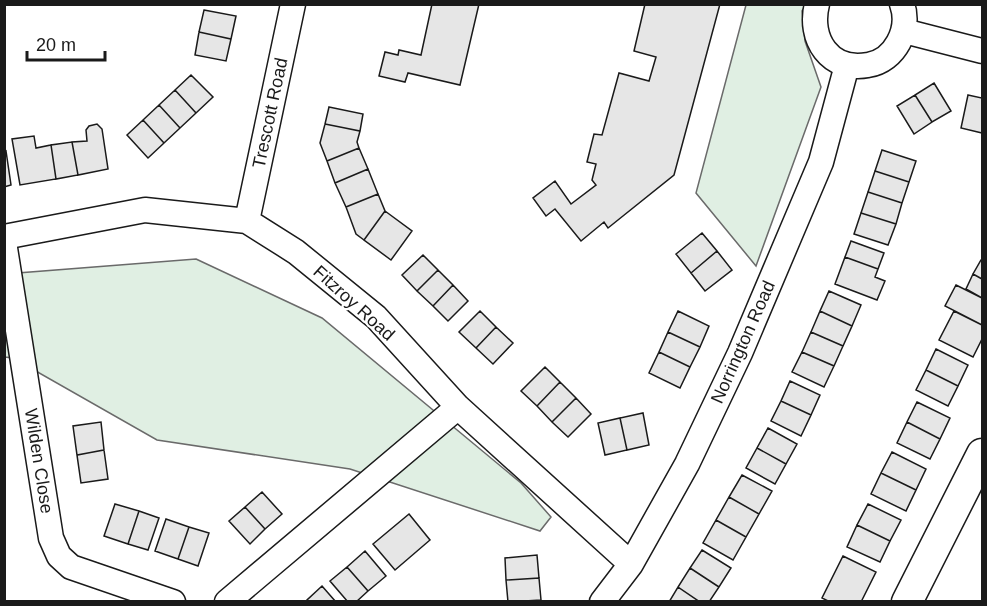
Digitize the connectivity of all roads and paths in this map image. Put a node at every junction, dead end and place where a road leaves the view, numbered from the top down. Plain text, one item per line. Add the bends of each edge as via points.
1 (293, 4) edge
2 (817, 4) edge
3 (902, 4) edge
4 (904, 31) junction
5 (982, 51) edge
6 (847, 65) junction
7 (246, 221) junction
8 (4, 237) edge
9 (4, 242) edge
10 (458, 407) junction
11 (982, 454) edge
12 (631, 564) junction
13 (173, 602) edge
14 (227, 602) edge
15 (602, 602) edge
16 (907, 602) edge

1 - 7 street, Trescott Road
2 - 6 street via 814,30 820,45
3 - 4 street
4 - 5 street
4 - 6 street via 898,45 884,60
6 - 12 street, Norrington Road via 821,162 741,352 687,464
7 - 8 street, Fitzroy Road via 145,210
7 - 10 street, Fitzroy Road via 296,252 376,317
9 - 13 street, Wilden Close via 51,538 59,556 71,567
10 - 12 street, Fitzroy Road
10 - 14 street
11 - 16 street
12 - 15 street, Norrington Road

